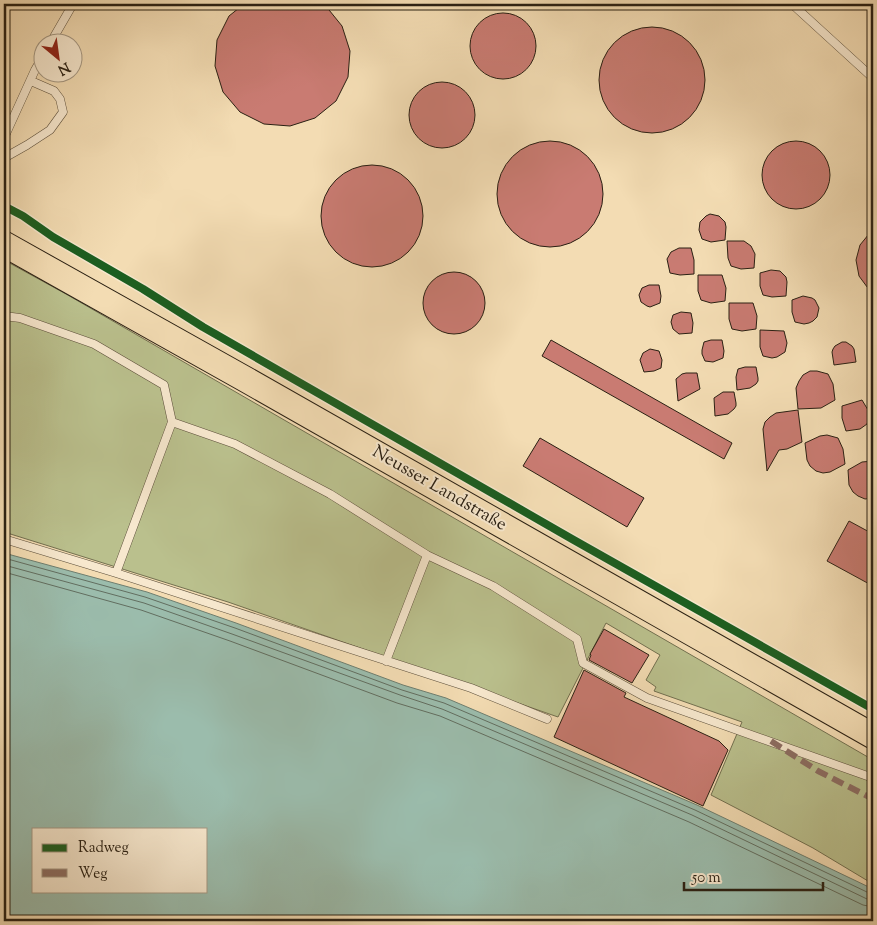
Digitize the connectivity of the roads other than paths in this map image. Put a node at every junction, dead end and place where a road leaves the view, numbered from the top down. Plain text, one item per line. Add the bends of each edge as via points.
1 (73, 4) edge
2 (792, 4) edge
3 (57, 32) edge
4 (873, 78) edge
5 (31, 81) joint
6 (4, 138) edge
7 (4, 158) edge
8 (4, 244) edge
9 (4, 316) edge
10 (172, 422) junction
11 (4, 539) edge
12 (427, 555) junction
13 (116, 573) junction
14 (386, 661) junction
15 (547, 719) dead end
16 (873, 736) edge
17 (873, 778) edge

1 - 3 lane
2 - 4 lane
5 - 6 lane
5 - 7 lane via 54,91 60,98 63,112 50,130
8 - 16 main road, Neusser Landstraße
9 - 10 lane via 20,318 94,344 164,385
10 - 12 lane via 235,444 287,471
10 - 13 lane
11 - 13 lane
12 - 14 lane
12 - 17 lane via 494,586 577,639 583,663 647,698
13 - 14 lane
14 - 15 lane via 471,688

